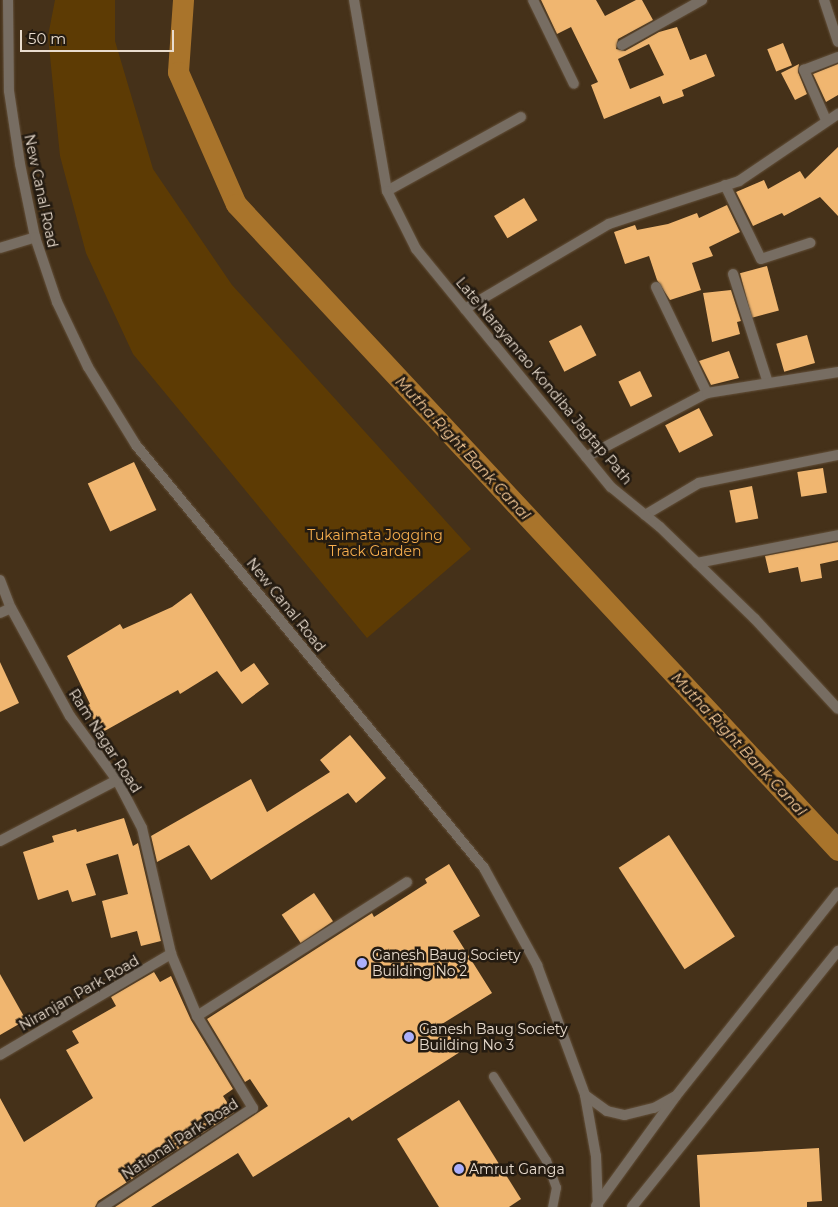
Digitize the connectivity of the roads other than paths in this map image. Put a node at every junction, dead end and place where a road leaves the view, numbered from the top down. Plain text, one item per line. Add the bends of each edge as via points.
1 (8, 0) edge
2 (354, 0) edge
3 (533, 0) edge
4 (702, 0) edge
5 (824, 0) edge
6 (838, 42) edge
7 (622, 45) dead end
8 (838, 57) edge
9 (574, 84) dead end
10 (838, 114) edge
11 (521, 117) dead end
12 (826, 120) junction
13 (725, 185) junction
14 (387, 191) junction
15 (35, 237) junction
16 (810, 243) dead end
17 (0, 248) edge
18 (733, 274) dead end
19 (656, 287) dead end
20 (465, 309) junction
21 (838, 372) edge
22 (768, 383) junction
23 (707, 393) junction
24 (838, 454) edge
25 (586, 457) junction
26 (645, 515) junction
27 (838, 535) edge
28 (697, 563) junction
29 (0, 580) edge
30 (11, 608) junction
31 (0, 613) edge
32 (838, 709) edge
33 (117, 780) junction
34 (0, 841) edge
35 (407, 882) dead end
36 (838, 892) edge
37 (838, 951) edge
38 (171, 954) junction
39 (197, 1016) junction
40 (0, 1055) edge
41 (493, 1076) dead end
42 (585, 1095) junction
43 (676, 1096) junction
44 (597, 1206) edge
45 (102, 1207) edge
46 (552, 1207) edge
47 (632, 1207) edge

1 - 15 street, New Canal Road via 9,91
2 - 14 street, Late Narayanrao Kondiba Jagtap Path
3 - 9 street
4 - 7 street
5 - 6 street
8 - 12 street via 804,70
10 - 12 street
11 - 14 street
12 - 13 street via 739,180
13 - 16 street via 761,259
13 - 20 street via 609,224
14 - 20 street, Late Narayanrao Kondiba Jagtap Path via 416,249
15 - 17 street
15 - 42 street, New Canal Road via 56,302 88,367 136,445 484,868 537,965
18 - 22 street
19 - 23 street
20 - 25 street, Late Narayanrao Kondiba Jagtap Path
21 - 22 street
22 - 23 street
23 - 25 street
24 - 26 street via 699,483
25 - 26 street, Late Narayanrao Kondiba Jagtap Path via 611,488
26 - 28 street, Late Narayanrao Kondiba Jagtap Path
27 - 28 street
28 - 32 street, Late Narayanrao Kondiba Jagtap Path via 755,619
29 - 30 street, Ram Nagar Road
30 - 31 street
30 - 33 street, Ram Nagar Road via 70,716
33 - 34 street
33 - 38 street, Ram Nagar Road via 142,828
35 - 39 street
36 - 43 street
37 - 47 street
38 - 39 street, National Park Road
38 - 40 street, Niranjan Park Road
39 - 45 street, National Park Road via 254,1108
41 - 46 lane via 546,1160 556,1187
42 - 43 street via 607,1111 625,1115 654,1108
42 - 44 street, New Canal Road via 596,1156
43 - 44 street

